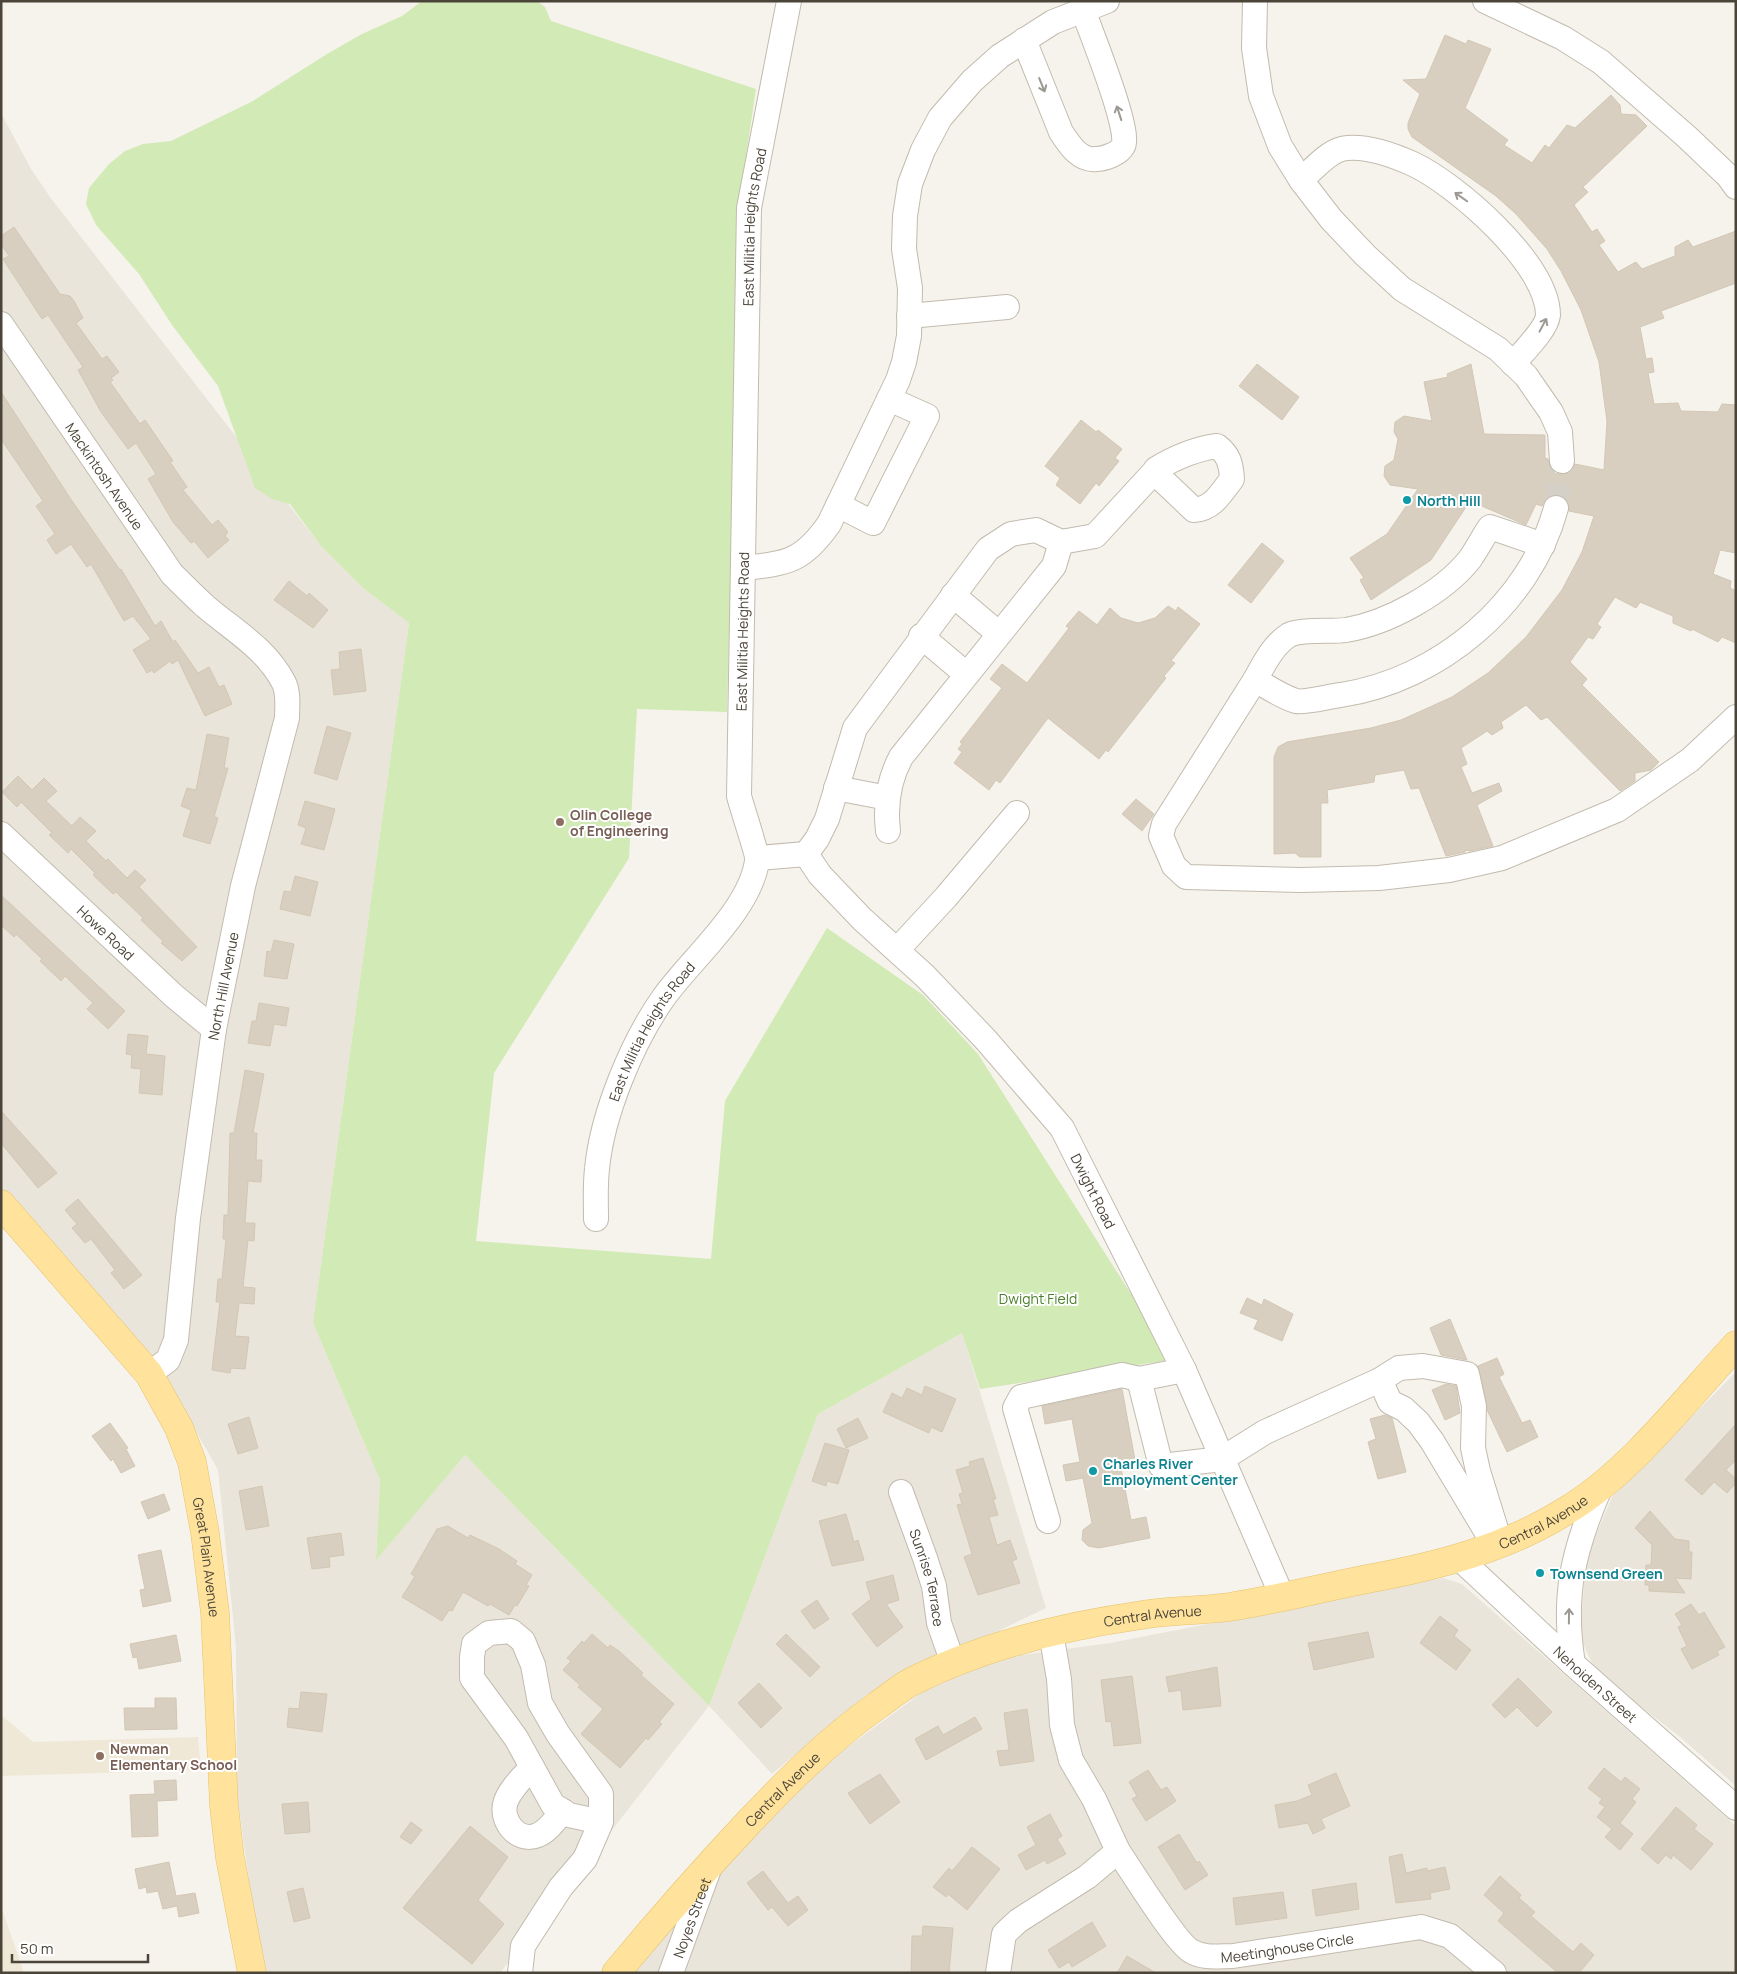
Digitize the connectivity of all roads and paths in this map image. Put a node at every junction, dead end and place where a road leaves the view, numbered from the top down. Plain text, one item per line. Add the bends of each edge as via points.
1 (790, 1) edge
2 (1108, 1) edge
3 (1255, 1) edge
4 (1485, 1) edge
5 (1083, 10) junction
6 (1024, 40) junction
7 (1301, 180) junction
8 (1736, 186) edge
9 (1007, 307) dead end
10 (910, 316) junction
11 (1, 324) edge
12 (1513, 364) junction
13 (889, 400) junction
14 (1562, 461) tunnel mouth
15 (1154, 472) dead end
16 (838, 505) junction
17 (1556, 508) tunnel mouth
18 (1061, 542) junction
19 (1543, 545) junction
20 (744, 568) junction
21 (953, 595) junction
22 (220, 617) joint
23 (999, 634) junction
24 (921, 636) junction
25 (966, 674) junction
26 (1255, 680) junction
27 (1736, 717) edge
28 (836, 788) junction
29 (888, 798) junction
30 (1017, 813) dead end
31 (888, 832) dead end
32 (1, 834) edge
33 (806, 854) junction
34 (758, 858) junction
35 (897, 950) junction
36 (214, 1029) junction
37 (1, 1204) edge
38 (596, 1219) dead end
39 (1736, 1345) edge
40 (1184, 1370) junction
41 (149, 1374) junction
42 (1139, 1379) junction
43 (1380, 1380) junction
44 (1222, 1459) junction
45 (1600, 1488) junction
46 (901, 1492) dead end
47 (1048, 1521) dead end
48 (1498, 1545) junction
49 (1459, 1558) junction
50 (1282, 1596) junction
51 (1051, 1633) junction
52 (953, 1663) junction
53 (1573, 1664) junction
54 (532, 1766) junction
55 (1736, 1808) edge
56 (563, 1811) junction
57 (601, 1822) junction
58 (1118, 1851) junction
59 (711, 1862) junction
60 (252, 1973) edge
61 (520, 1973) edge
62 (616, 1973) edge
63 (671, 1973) edge
64 (998, 1973) edge
65 (1494, 1973) edge

1 - 20 street, East Militia Heights Road via 749,208
2 - 5 street
3 - 7 street via 1254,48 1261,96 1280,146
4 - 8 street via 1563,38 1601,62 1687,137
5 - 6 street via 1053,22
6 -> 5 street via 1068,143 1076,152 1095,160 1116,153 1124,146 1126,136
6 - 10 street via 972,81 940,118 923,150 910,184 905,216 904,249
7 - 12 street via 1365,255 1402,289 1498,349
12 -> 7 street via 1548,317 1545,297 1537,278 1501,231 1467,201 1414,165 1377,150 1346,147 1333,152
9 - 10 street
10 - 13 street via 904,362
11 - 22 street, Mackintosh Avenue via 172,574
12 - 14 street via 1526,376 1551,412 1560,432
13 - 16 street
13 - 16 street via 927,416 873,523
15 - 18 street via 1095,536
16 - 20 street via 829,524 806,552 783,562
17 - 19 street
18 - 21 street via 1036,530 1011,534 988,549
18 - 23 street via 1054,566
19 - 26 street via 1529,573 1503,607 1432,664 1392,682 1354,693 1297,701
19 - 26 street via 1490,527 1470,560 1453,576 1402,611 1382,621 1346,630 1291,634 1277,645
20 - 34 street, East Militia Heights Road via 739,796
21 - 23 street
21 - 24 street
22 - 36 street, North Hill Avenue via 268,659 285,685 288,699 287,718 243,886
23 - 25 street
24 - 25 street
24 - 28 street via 854,728
25 - 29 street via 901,757 893,772
26 - 27 street via 1164,824 1161,836 1165,849 1174,866 1186,877 1379,878 1449,870 1502,858 1617,810 1690,760
28 - 29 street
28 - 33 street via 818,839
29 - 31 street via 885,809
30 - 35 street
32 - 36 street, Howe Road via 174,996
33 - 34 street
33 - 35 street, Dwight Road via 820,875
34 - 38 street, East Militia Heights Road via 753,881 743,897 718,933 663,998 627,1063 610,1108 597,1168
35 - 40 street, Dwight Road via 986,1040 1062,1128
36 - 41 street, North Hill Avenue via 188,1218 176,1340 168,1360
37 - 41 main road, Great Plain Avenue
39 - 45 main road, Central Avenue
40 - 42 street
40 - 44 street, Dwight Road
41 - 60 main road, Great Plain Avenue via 179,1428 188,1453 206,1533 215,1612 224,1806 230,1858
42 - 44 street via 1161,1466
42 - 47 street via 1122,1375 1021,1397 1015,1408
43 - 44 street via 1264,1432
43 - 48 street via 1390,1402 1404,1409 1432,1441
43 - 48 street via 1399,1368 1423,1366 1467,1374 1474,1406 1473,1448
44 - 50 street, Dwight Road
45 - 48 main road, Central Avenue via 1556,1518
53 -> 45 street via 1568,1625 1573,1564 1581,1534
46 - 52 street, Sunrise Terrace via 934,1586 939,1623
48 - 49 main road, Central Avenue
49 - 50 main road, Central Avenue
49 - 53 street, Nehoiden Street
50 - 51 main road, Central Avenue via 1228,1607 1143,1615
51 - 52 main road, Central Avenue via 999,1646
51 - 58 street, Meetinghouse Circle via 1062,1725 1071,1760 1094,1799
52 - 59 main road, Central Avenue via 909,1683 844,1728 796,1772
53 - 55 street, Nehoiden Street
54 - 56 street via 553,1805
54 - 56 street via 506,1801 505,1820 518,1834 528,1837 538,1835
54 - 57 street via 516,1738 472,1678 474,1644 489,1633 511,1631 523,1641 533,1665 540,1702 558,1734 601,1794
56 - 57 street
57 - 61 street via 585,1859 561,1887 523,1946
58 - 64 street via 1087,1877 1004,1934
58 - 65 street, Meetinghouse Circle via 1190,1951 1206,1956 1233,1956 1421,1928 1450,1936
59 - 62 main road, Central Avenue
59 - 63 street, Noyes Street

